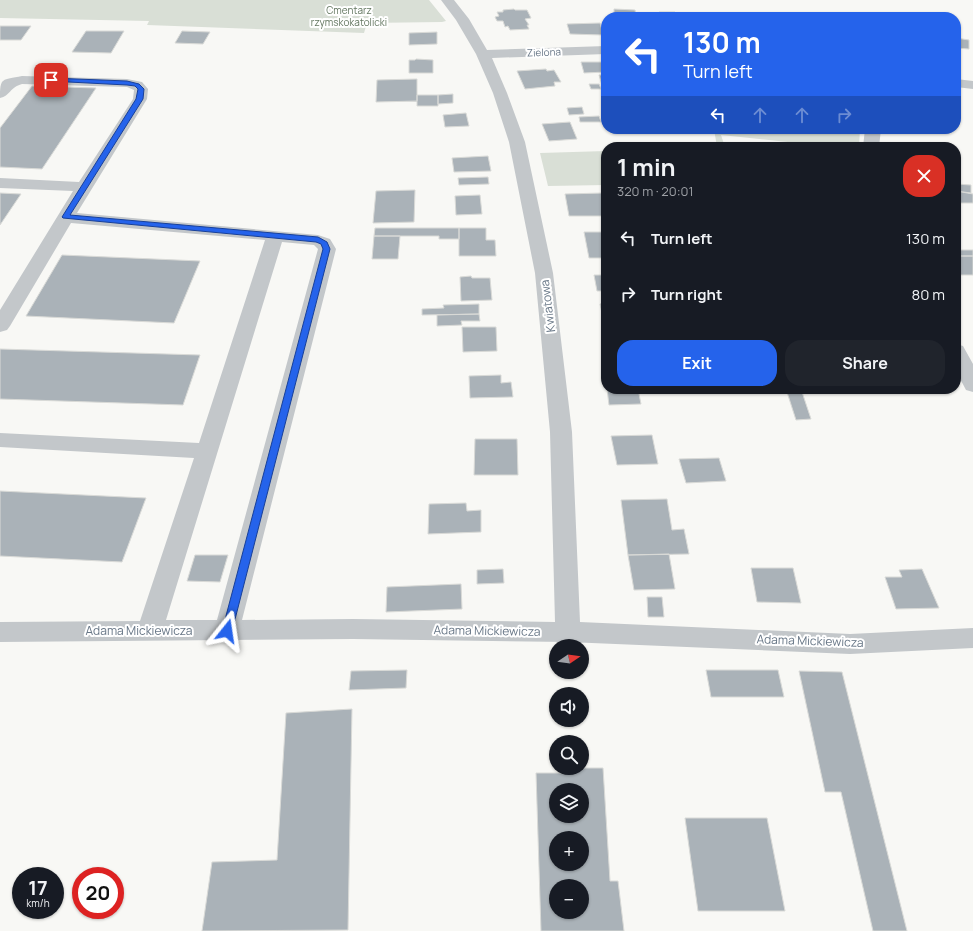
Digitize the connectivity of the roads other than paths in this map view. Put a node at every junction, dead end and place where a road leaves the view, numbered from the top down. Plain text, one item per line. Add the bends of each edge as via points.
1 (447, 0) edge
2 (601, 50) edge
3 (483, 54) junction
4 (961, 84) edge
5 (973, 85) edge
6 (2, 88) edge
7 (0, 182) edge
8 (84, 186) junction
9 (66, 217) junction
10 (275, 236) junction
11 (0, 326) edge
12 (961, 360) edge
13 (973, 385) edge
14 (0, 440) edge
15 (207, 451) junction
16 (150, 630) junction
17 (227, 631) junction
18 (0, 632) edge
19 (568, 632) junction
20 (973, 638) edge

1 - 3 street, Kwiatowa
2 - 3 street, Zielona
3 - 19 street, Kwiatowa via 517,142 544,273 561,432
4 - 5 street
6 - 8 street via 12,82 36,80 127,83 137,85 141,89 140,99
7 - 8 street
8 - 9 street
9 - 10 street
9 - 11 street
10 - 15 street
10 - 17 street via 318,240 324,243 327,249
12 - 13 street
14 - 15 street
15 - 16 street
16 - 17 street, Adama Mickiewicza
16 - 18 street, Adama Mickiewicza
17 - 19 street, Adama Mickiewicza via 353,629
19 - 20 street, Adama Mickiewicza via 850,644

